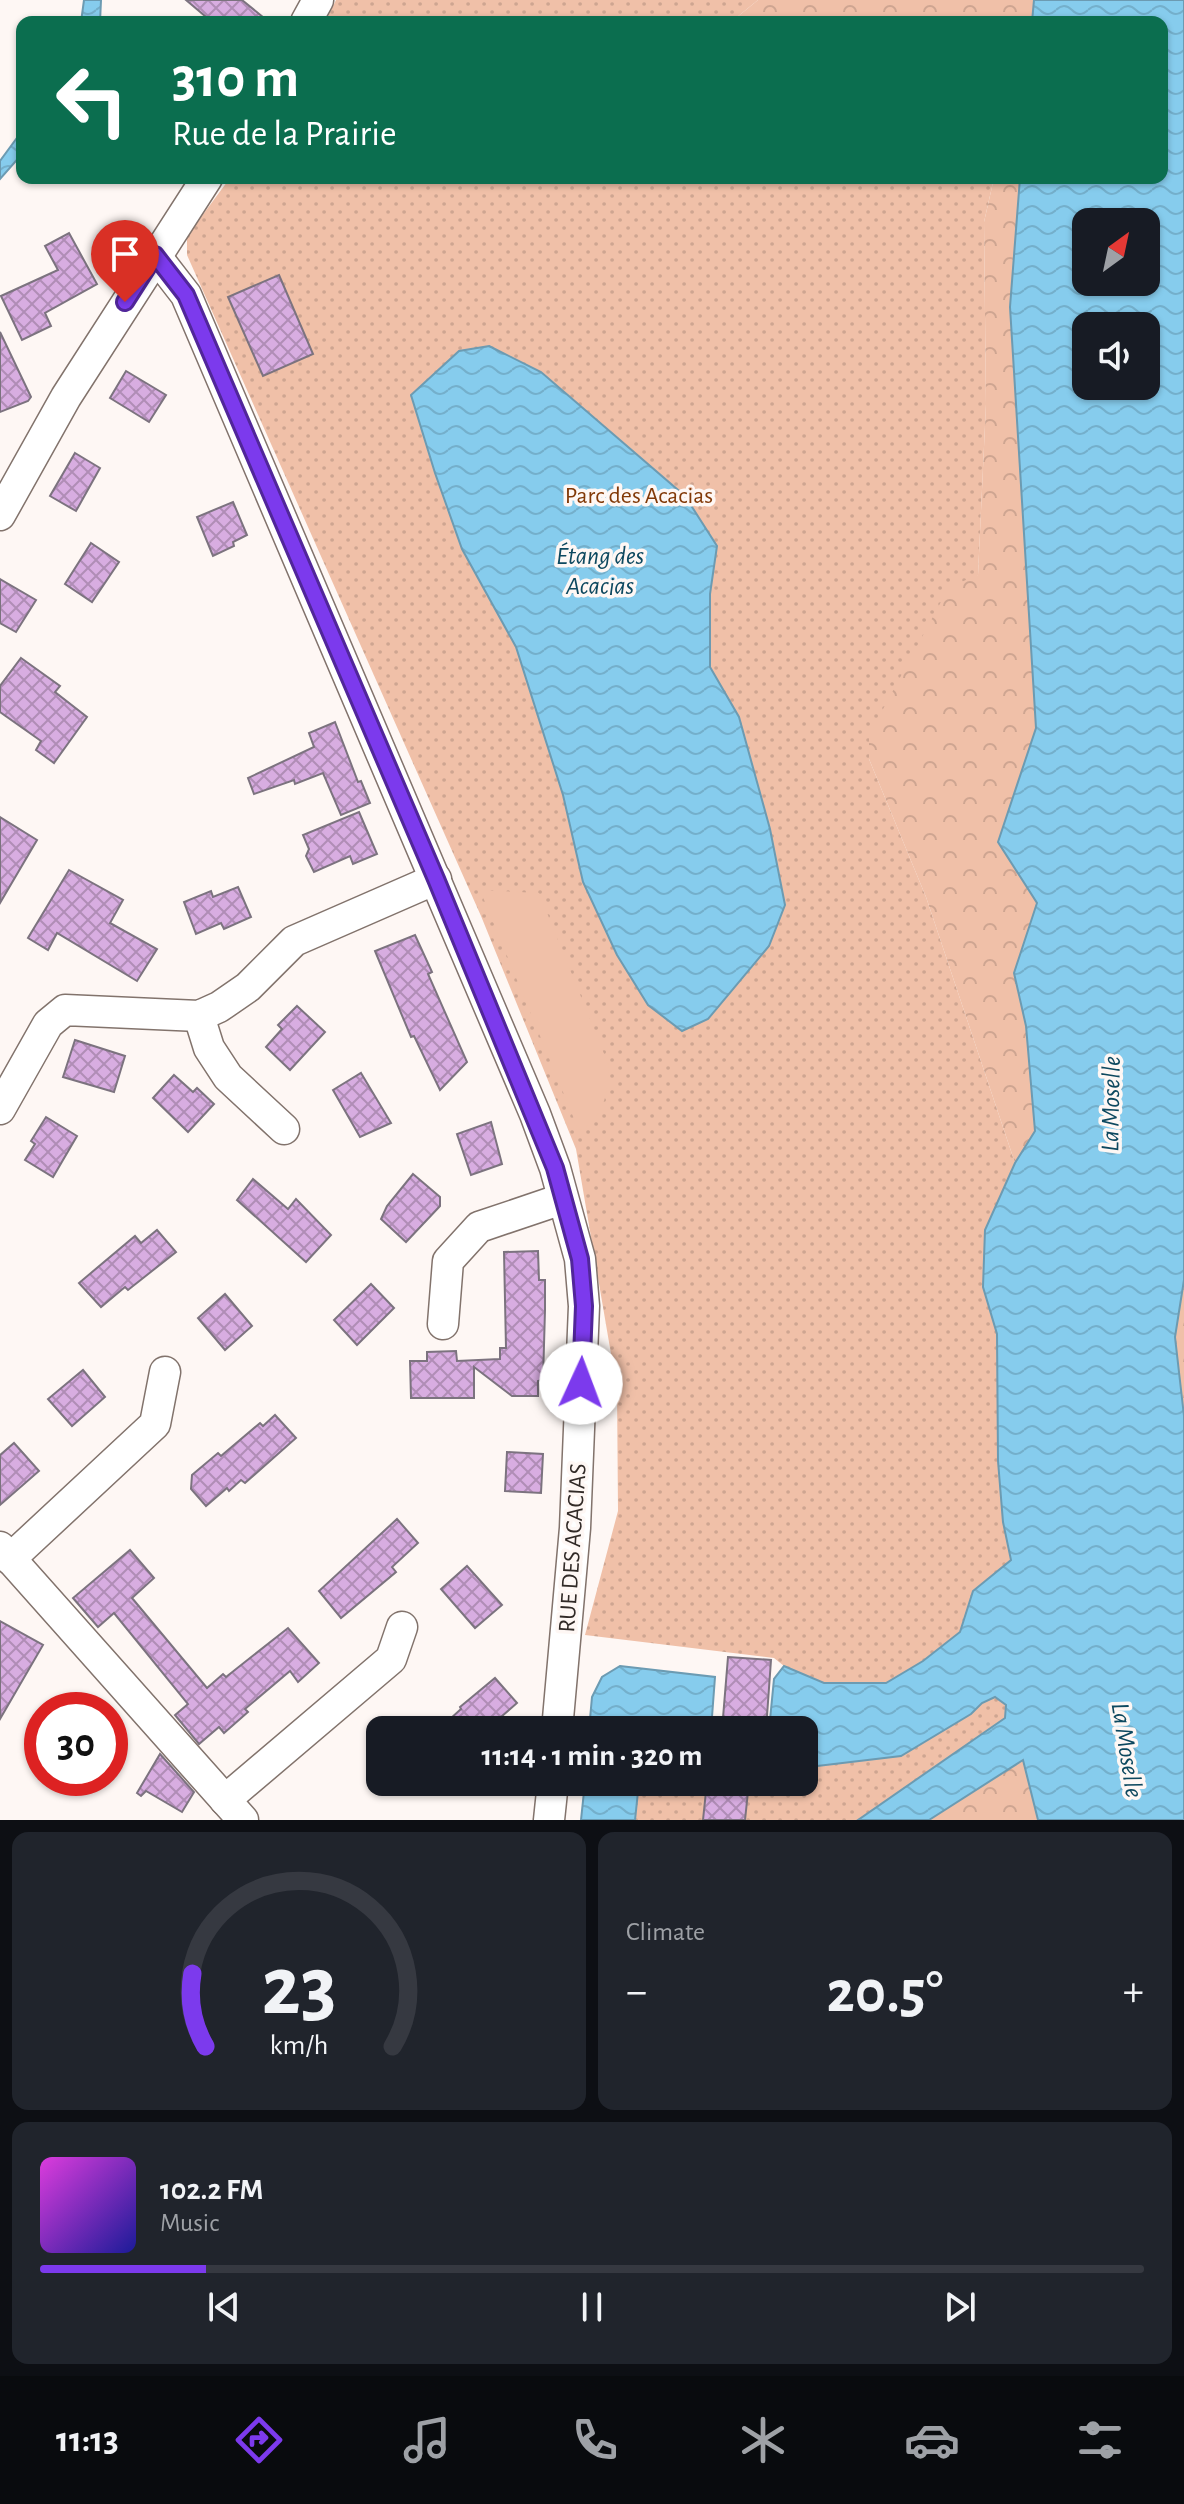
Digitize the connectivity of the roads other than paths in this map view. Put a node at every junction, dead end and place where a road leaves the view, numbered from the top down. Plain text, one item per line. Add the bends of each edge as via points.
1 (203, 184) edge
2 (155, 255) junction
3 (0, 515) edge
4 (436, 879) junction
5 (199, 1016) junction
6 (0, 1109) edge
7 (284, 1129) dead end
8 (562, 1199) junction
9 (443, 1324) dead end
10 (165, 1372) dead end
11 (5, 1553) edge
12 (402, 1627) dead end
13 (558, 1716) edge
14 (552, 1796) edge
15 (234, 1810) edge
16 (549, 1820) edge

1 - 2 street
2 - 3 street
2 - 4 street, RUE DES ACACIAS via 186,295
4 - 5 street via 294,941 248,987
4 - 8 street, RUE DES ACACIAS via 535,1114
5 - 6 street via 65,1010 48,1024
5 - 7 street via 209,1048 228,1077
8 - 9 street via 479,1227 448,1261
8 - 13 street, RUE DES ACACIAS via 580,1259 584,1306 575,1528
10 - 11 street via 155,1424
11 - 15 street
12 - 15 street via 391,1659
14 - 16 street

